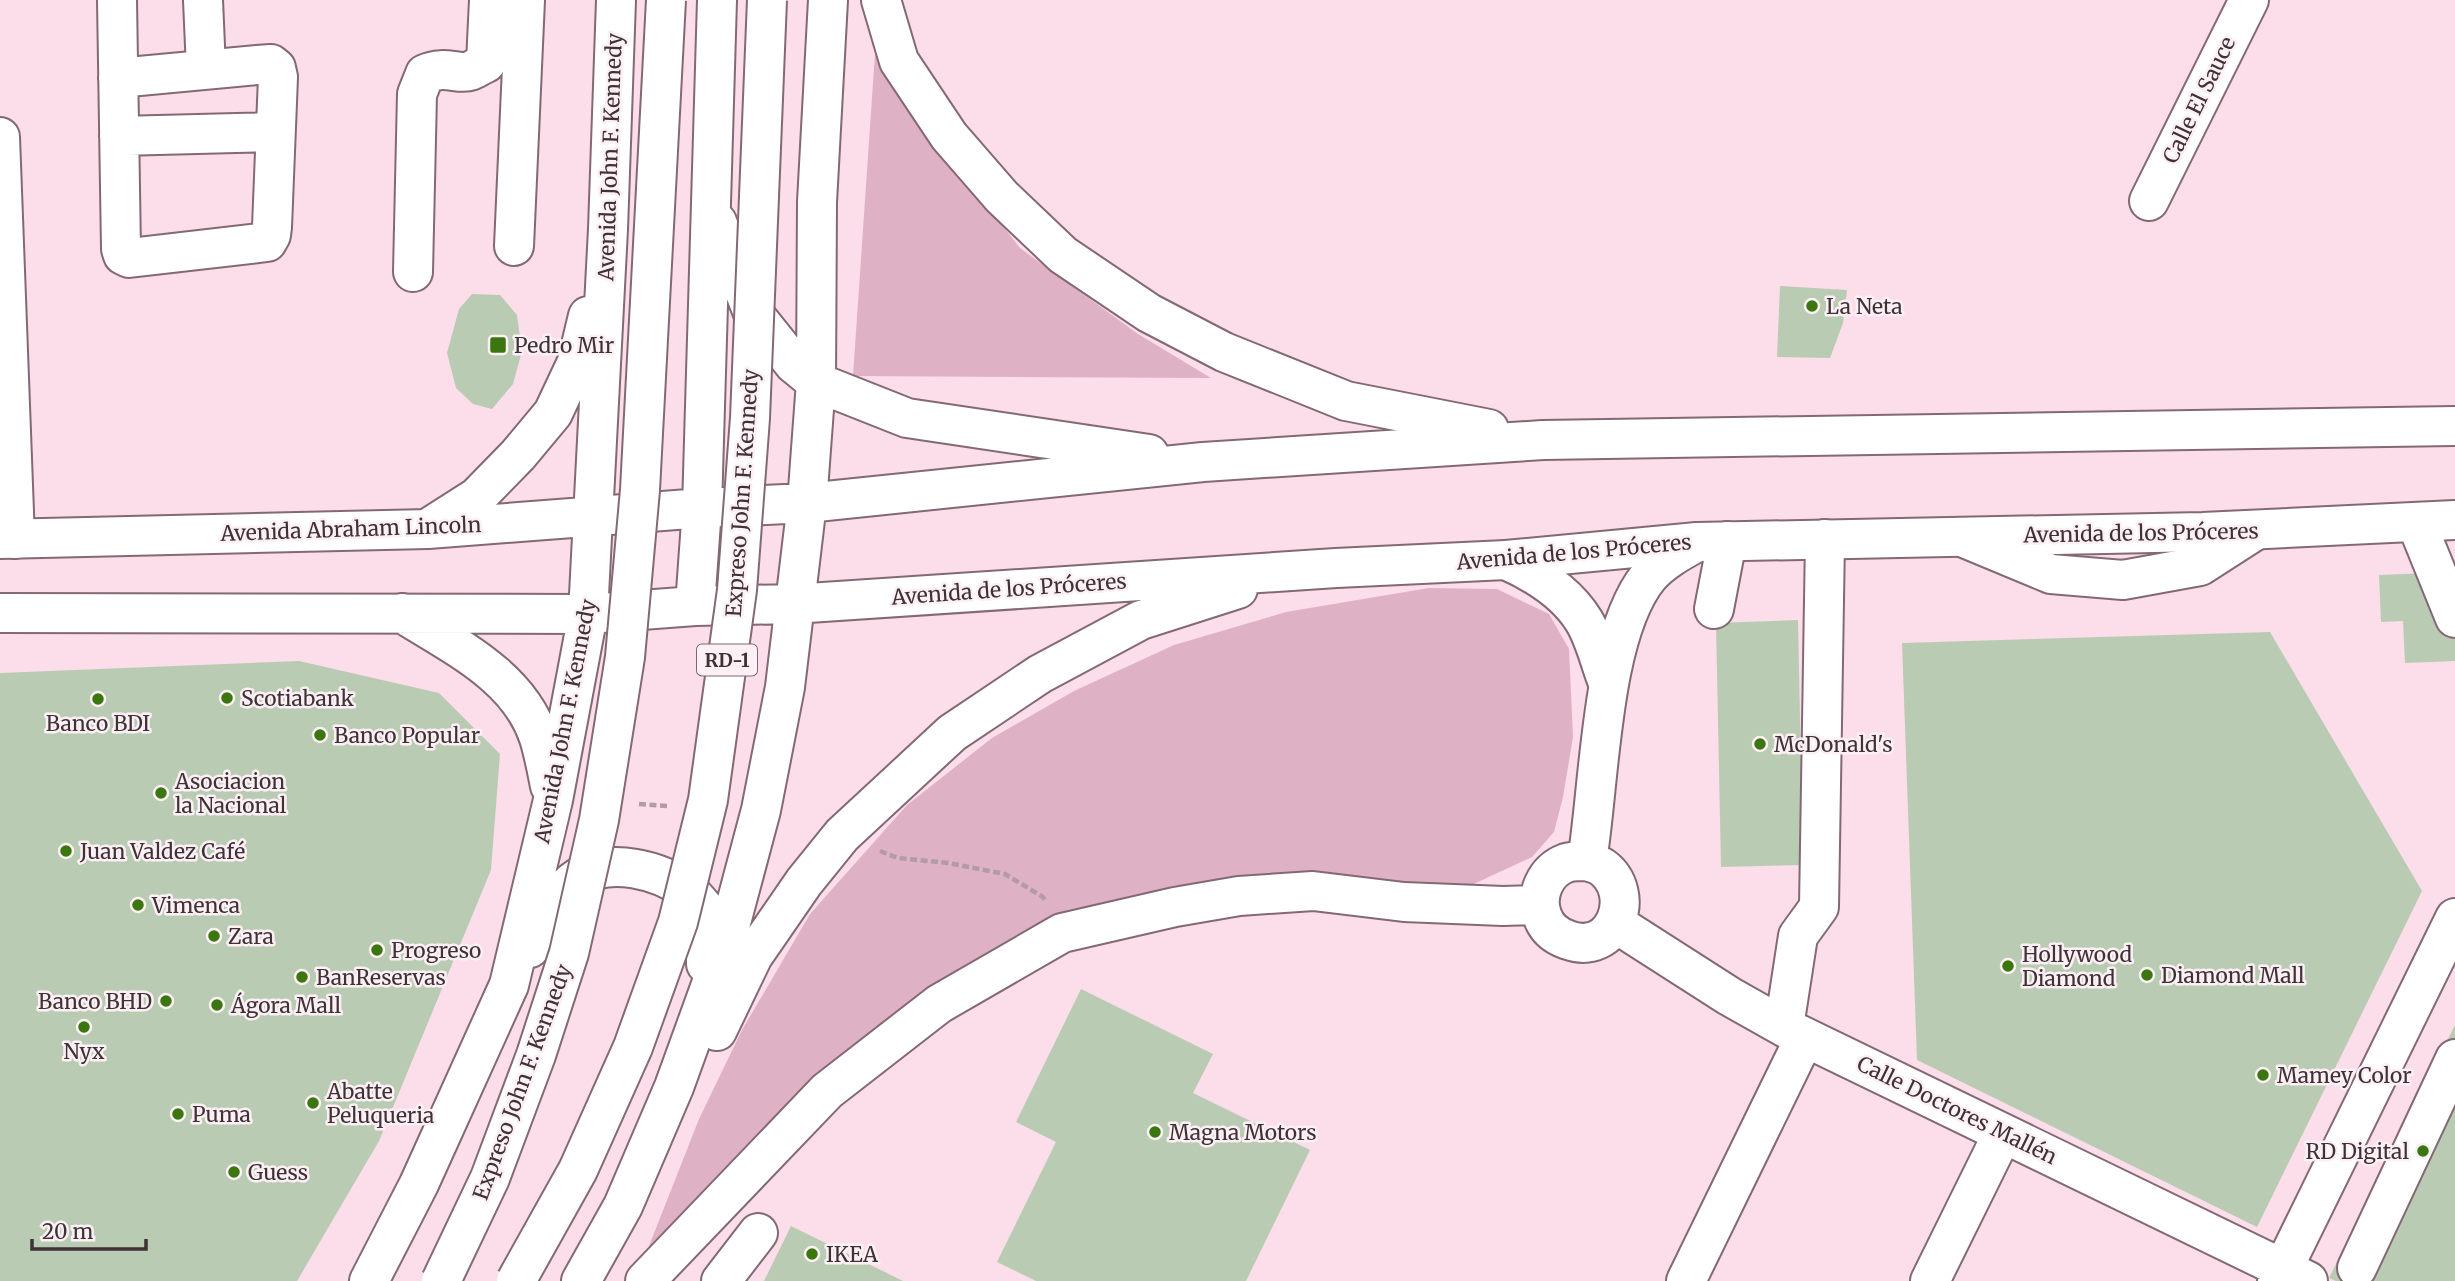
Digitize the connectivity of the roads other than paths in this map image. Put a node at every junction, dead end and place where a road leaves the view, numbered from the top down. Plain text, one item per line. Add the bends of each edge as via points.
1 (117, 0) edge
2 (203, 0) edge
3 (489, 0) edge
4 (525, 0) edge
5 (616, 0) edge
6 (666, 0) edge
7 (717, 0) edge
8 (767, 0) edge
9 (828, 0) edge
10 (881, 0) edge
11 (2249, 0) edge
12 (206, 69) junction
13 (118, 78) junction
14 (275, 132) junction
15 (119, 136) junction
16 (0, 137) edge
17 (1, 178) edge
18 (2149, 201) dead end
19 (710, 207) junction
20 (608, 229) junction
21 (2, 243) edge
22 (514, 246) dead end
23 (412, 272) dead end
24 (4, 328) edge
25 (816, 382) junction
26 (2455, 426) edge
27 (1542, 440) junction
28 (1203, 461) junction
29 (807, 503) junction
30 (702, 508) junction
31 (594, 517) junction
32 (2455, 520) edge
33 (2416, 522) junction
34 (428, 529) junction
35 (8, 539) edge
36 (1825, 539) junction
37 (1712, 541) junction
38 (1506, 560) junction
39 (1336, 568) junction
40 (793, 604) junction
41 (695, 606) junction
42 (1714, 609) dead end
43 (0, 613) edge
44 (402, 613) junction
45 (588, 614) junction
46 (2455, 618) edge
47 (1608, 683) junction
48 (553, 800) junction
49 (1587, 861) junction
50 (1538, 905) junction
51 (2455, 918) edge
52 (1615, 923) junction
53 (2444, 970) edge
54 (509, 985) junction
55 (706, 997) junction
56 (1795, 1032) junction
57 (2455, 1059) edge
58 (2003, 1133) junction
59 (623, 1206) junction
60 (758, 1233) dead end
61 (2357, 1268) dead end
62 (2290, 1277) edge
63 (369, 1281) edge
64 (441, 1281) edge
65 (516, 1281) edge
66 (581, 1281) edge
67 (645, 1281) edge
68 (721, 1281) edge
69 (1686, 1281) edge
70 (1930, 1281) edge

1 - 13 main road
2 - 12 main road
3 - 23 main road via 486,63 469,72 433,71 425,75 417,94
4 - 22 main road
5 - 20 main road, Avenida John F. Kennedy
6 - 64 main road, Expreso John F. Kennedy, bridge via 640,490 625,657 599,820 569,953 536,1055 490,1178
7 - 19 main road
8 - 65 main road, Expreso John F. Kennedy / RD-1, bridge via 746,471 737,590 708,800 678,922 633,1047 578,1170
9 - 25 main road, RD-1 via 817,202
10 - 27 main road via 899,61 949,136 1002,197 1063,255 1149,313 1224,352 1346,401
11 - 18 main road, Calle El Sauce
12 - 13 main road
12 - 14 main road via 271,64 276,68
13 - 15 main road
14 - 15 main road
14 - 15 main road via 272,227 267,242 129,258 121,249
16 - 17 main road
17 - 21 main road
19 - 25 main road via 753,313 794,364
19 - 30 main road
20 - 31 main road, Avenida John F. Kennedy
20 - 34 main road via 577,362 553,413 477,497
21 - 24 main road
24 - 35 main road
25 - 28 main road via 907,418
25 - 29 main road, RD-1
26 - 27 main road
27 - 28 main road
28 - 29 main road
29 - 30 main road
29 - 40 main road, RD-1
30 - 31 main road, Avenida Abraham Lincoln
30 - 41 main road
31 - 34 main road, Avenida Abraham Lincoln
31 - 45 main road, Avenida John F. Kennedy
32 - 33 main road, Avenida de los Próceres
33 - 36 main road, Avenida de los Próceres
33 - 46 main road
34 - 35 main road, Avenida Abraham Lincoln
36 - 37 main road, Avenida de los Próceres
36 - 56 main road via 1819,907 1798,936
37 - 38 main road, Avenida de los Próceres
37 - 42 main road
37 - 47 main road via 1672,556 1650,575 1625,624
38 - 39 main road, Avenida de los Próceres
38 - 47 main road via 1533,573 1570,604 1584,621
39 - 40 main road, Avenida de los Próceres
39 - 59 main road via 1228,591 1141,620 1040,674 952,733 842,835 804,881 753,956
40 - 41 main road, Avenida de los Próceres
40 - 55 main road, RD-1 via 785,687 761,810 724,949
41 - 45 main road
43 - 44 main road
44 - 45 main road
44 - 48 main road via 499,677 526,709 539,738
45 - 48 main road, Avenida John F. Kennedy
47 - 49 main road
48 - 54 main road, Avenida John F. Kennedy
49 - 50 main road via 1567,863 1551,872
49 - 52 main road via 1602,867 1614,881 1620,897
50 - 52 main road via 1557,936 1573,942 1603,938
50 - 67 main road via 1404,902 1300,891 1175,906 1062,933 939,1004 827,1091
51 - 53 main road
52 - 56 main road, Calle Doctores Mallén
53 - 62 main road
54 - 55 main road via 554,903 578,877 603,867 666,878 689,891 706,910
54 - 63 main road, Avenida John F. Kennedy via 419,1184
55 - 59 main road, RD-1
56 - 58 main road, Calle Doctores Mallén via 1898,1064
56 - 69 main road
57 - 61 main road
58 - 62 main road, Calle Doctores Mallén
58 - 70 main road
59 - 66 main road, RD-1
60 - 68 main road

